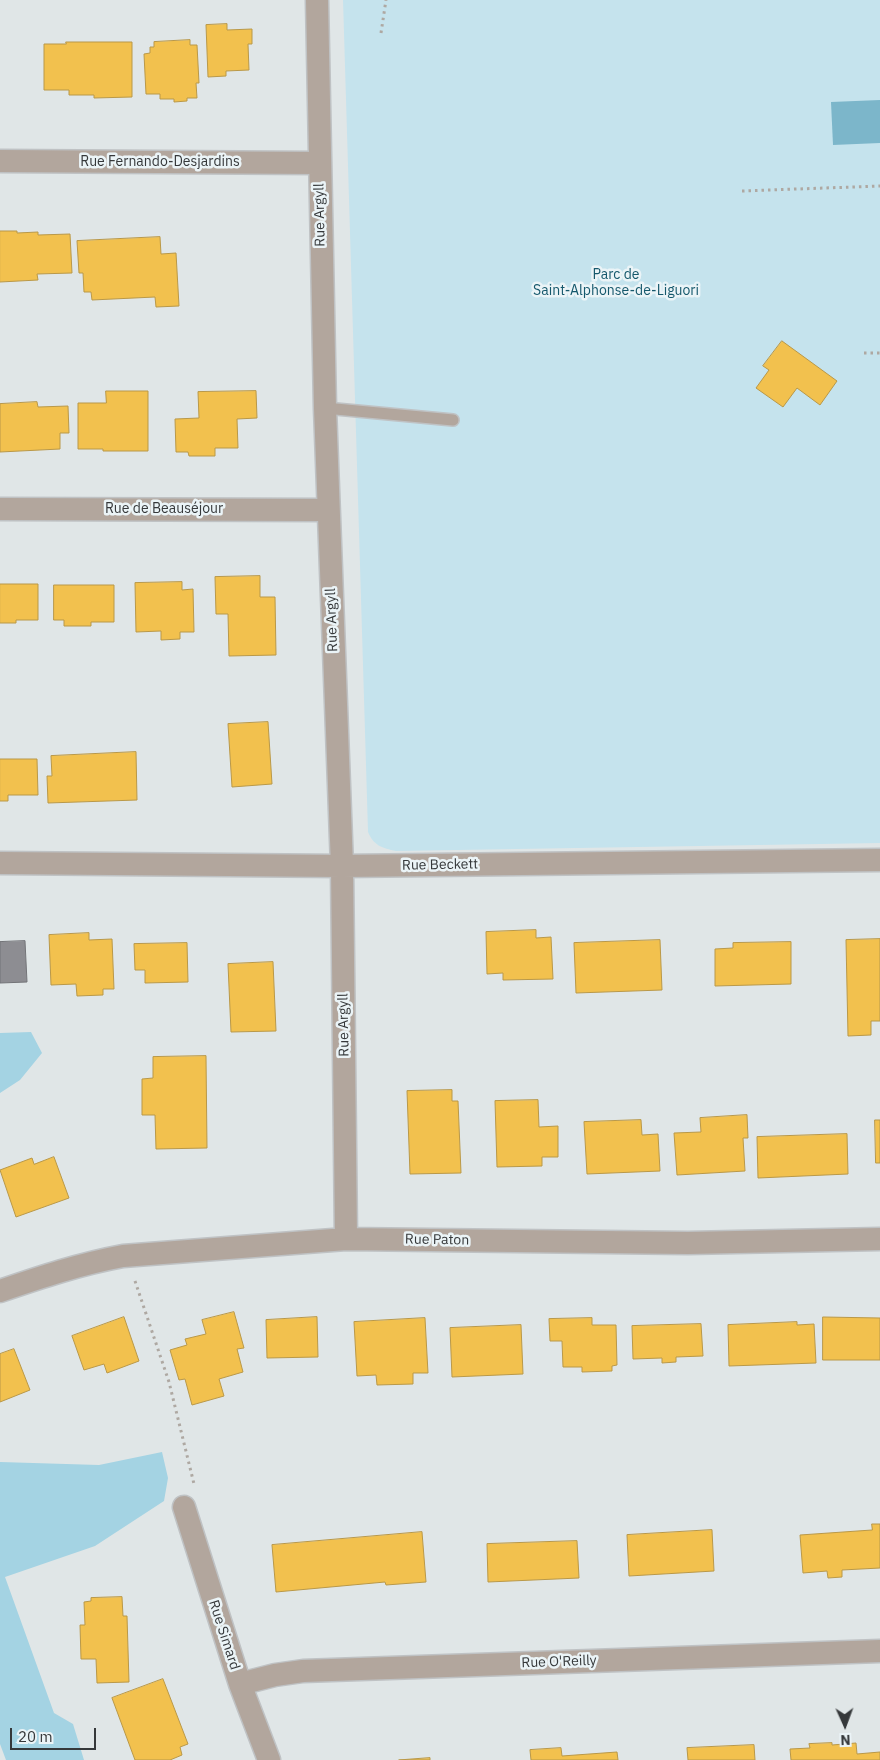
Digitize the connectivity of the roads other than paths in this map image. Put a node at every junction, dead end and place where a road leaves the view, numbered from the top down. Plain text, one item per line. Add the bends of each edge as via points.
1 (317, 0) edge
2 (0, 161) edge
3 (319, 163) junction
4 (325, 408) junction
5 (453, 420) dead end
6 (0, 509) edge
7 (328, 510) junction
8 (880, 860) edge
9 (0, 863) edge
10 (342, 866) junction
11 (880, 1239) edge
12 (346, 1240) junction
13 (0, 1291) edge
14 (184, 1507) road end
15 (880, 1651) edge
16 (240, 1684) junction
17 (269, 1760) edge

1 - 3 street, Rue Argyll
2 - 3 street, Rue Fernando-Desjardins
3 - 4 street, Rue Argyll
4 - 5 lane
4 - 7 street, Rue Argyll
6 - 7 street, Rue de Beauséjour
7 - 10 street, Rue Argyll
8 - 10 street, Rue Beckett
9 - 10 street, Rue Beckett
10 - 12 street, Rue Argyll
11 - 12 street, Rue Paton via 688,1243
12 - 13 street, Rue Paton via 123,1256 88,1262
14 - 16 street, Rue Simard
15 - 16 street, Rue O'Reilly via 303,1671
16 - 17 street, Rue Simard

